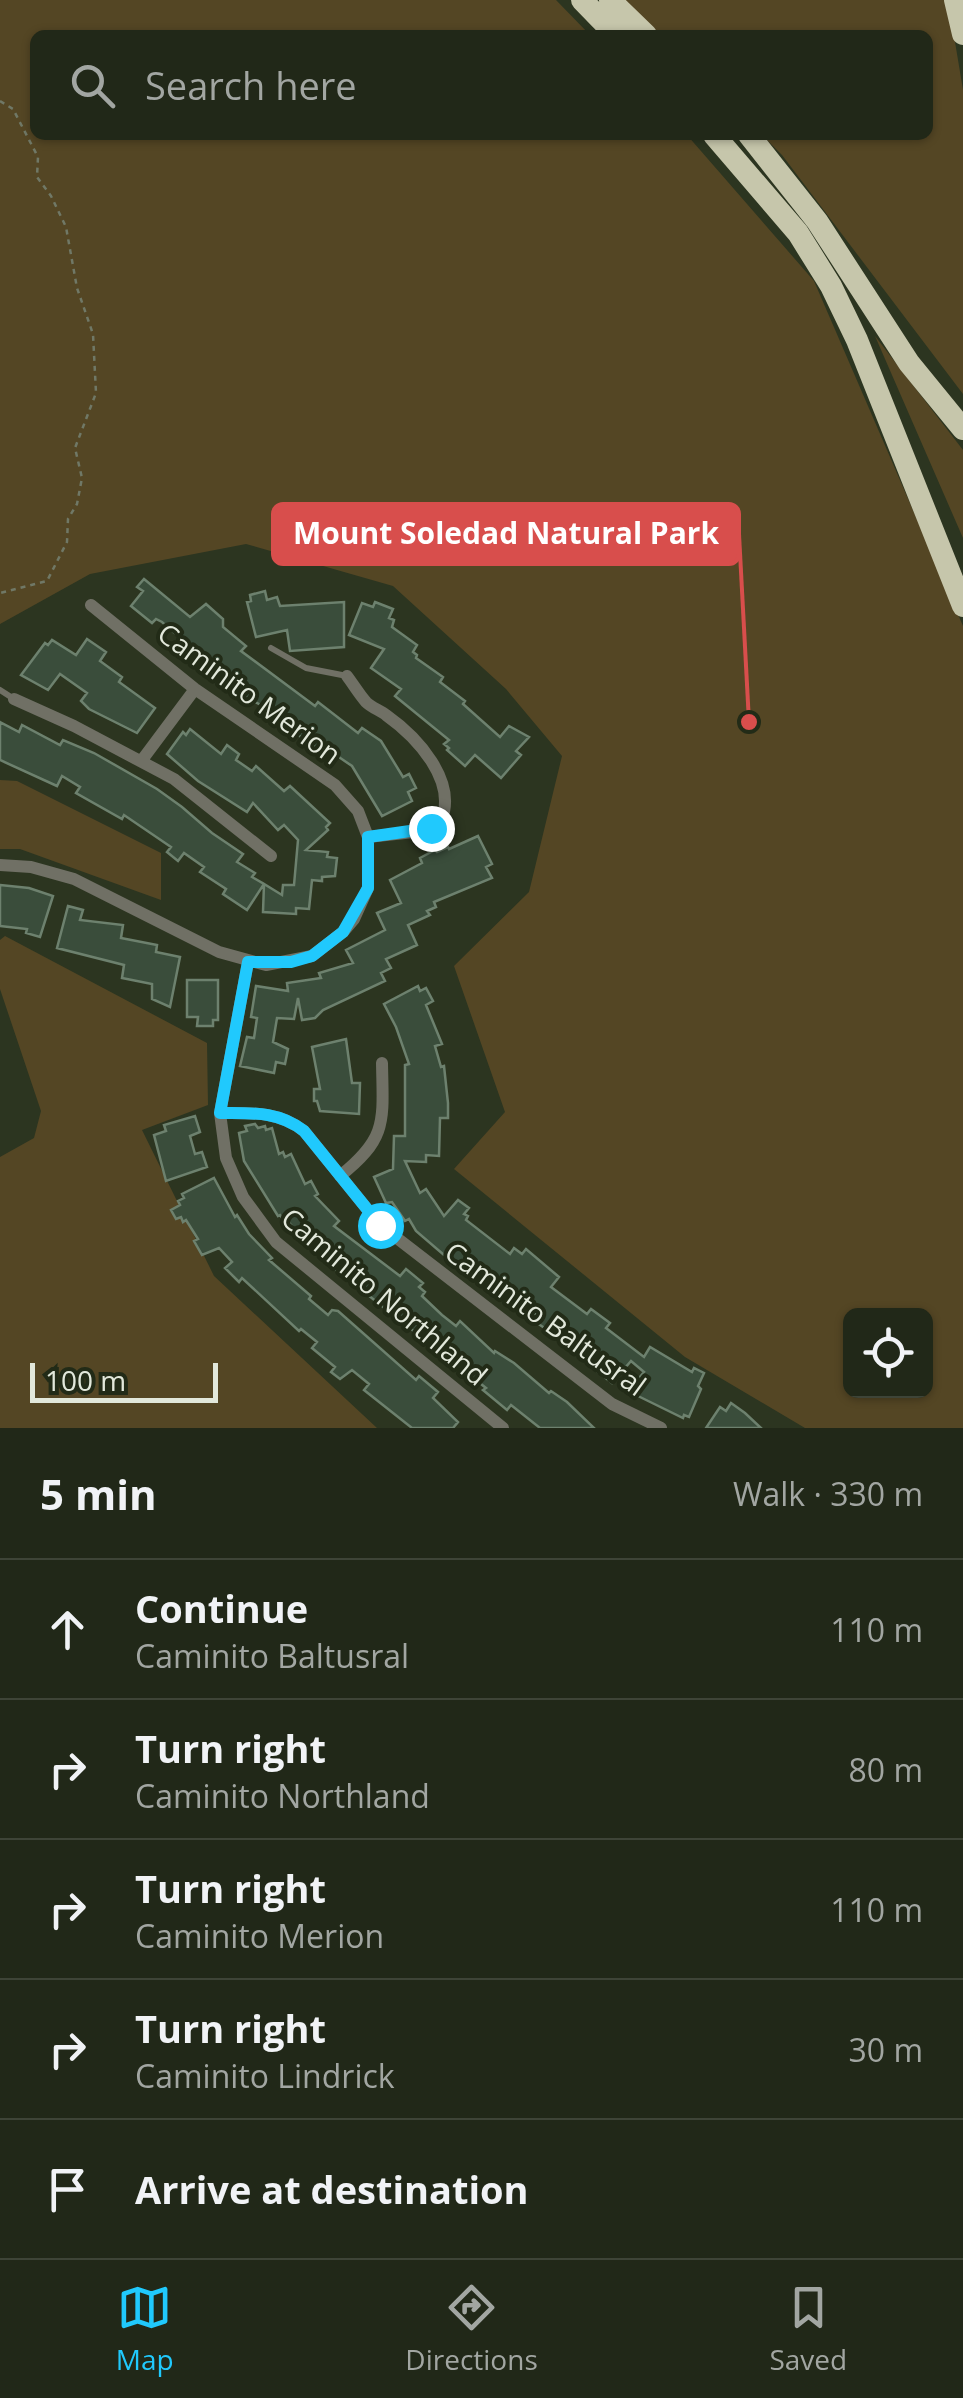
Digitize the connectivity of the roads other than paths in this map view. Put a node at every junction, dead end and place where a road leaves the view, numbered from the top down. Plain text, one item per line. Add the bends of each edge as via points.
1 (582, 0) edge
2 (610, 0) edge
3 (955, 0) edge
4 (611, 30) edge
5 (641, 30) edge
6 (963, 34) edge
7 (718, 140) edge
8 (753, 140) edge
9 (963, 429) edge
10 (940, 550) junction
11 (91, 605) dead end
12 (963, 606) edge
13 (963, 620) edge
14 (271, 648) dead end
15 (347, 676) joint
16 (0, 690) edge
17 (195, 690) junction
18 (14, 700) joint
19 (142, 760) junction
20 (368, 837) junction
21 (271, 856) dead end
22 (0, 864) edge
23 (248, 962) junction
24 (382, 1062) dead end
25 (220, 1113) junction
26 (340, 1176) junction
27 (503, 1428) edge
28 (661, 1428) edge

1 - 4 highway
2 - 5 highway
3 - 6 highway
7 - 10 highway via 789,221 831,286
8 - 9 highway
10 - 12 highway
10 - 13 highway
11 - 17 street, Caminito Merion
14 - 15 lane via 306,668
15 - 20 street via 368,704 419,744 443,780 442,821 423,831
16 - 18 lane
17 - 19 street
17 - 20 street, Caminito Merion via 335,785 358,811
18 - 19 street
19 - 21 street
20 - 23 street via 368,888 343,932 312,956
22 - 23 street via 74,879
23 - 25 street, Caminito Northland
24 - 26 street via 383,1114 375,1142
25 - 26 street, Caminito Baltusral via 290,1120
25 - 27 street, Caminito Northland via 226,1158 264,1230
26 - 28 street, Caminito Baltusral via 396,1237 612,1404

